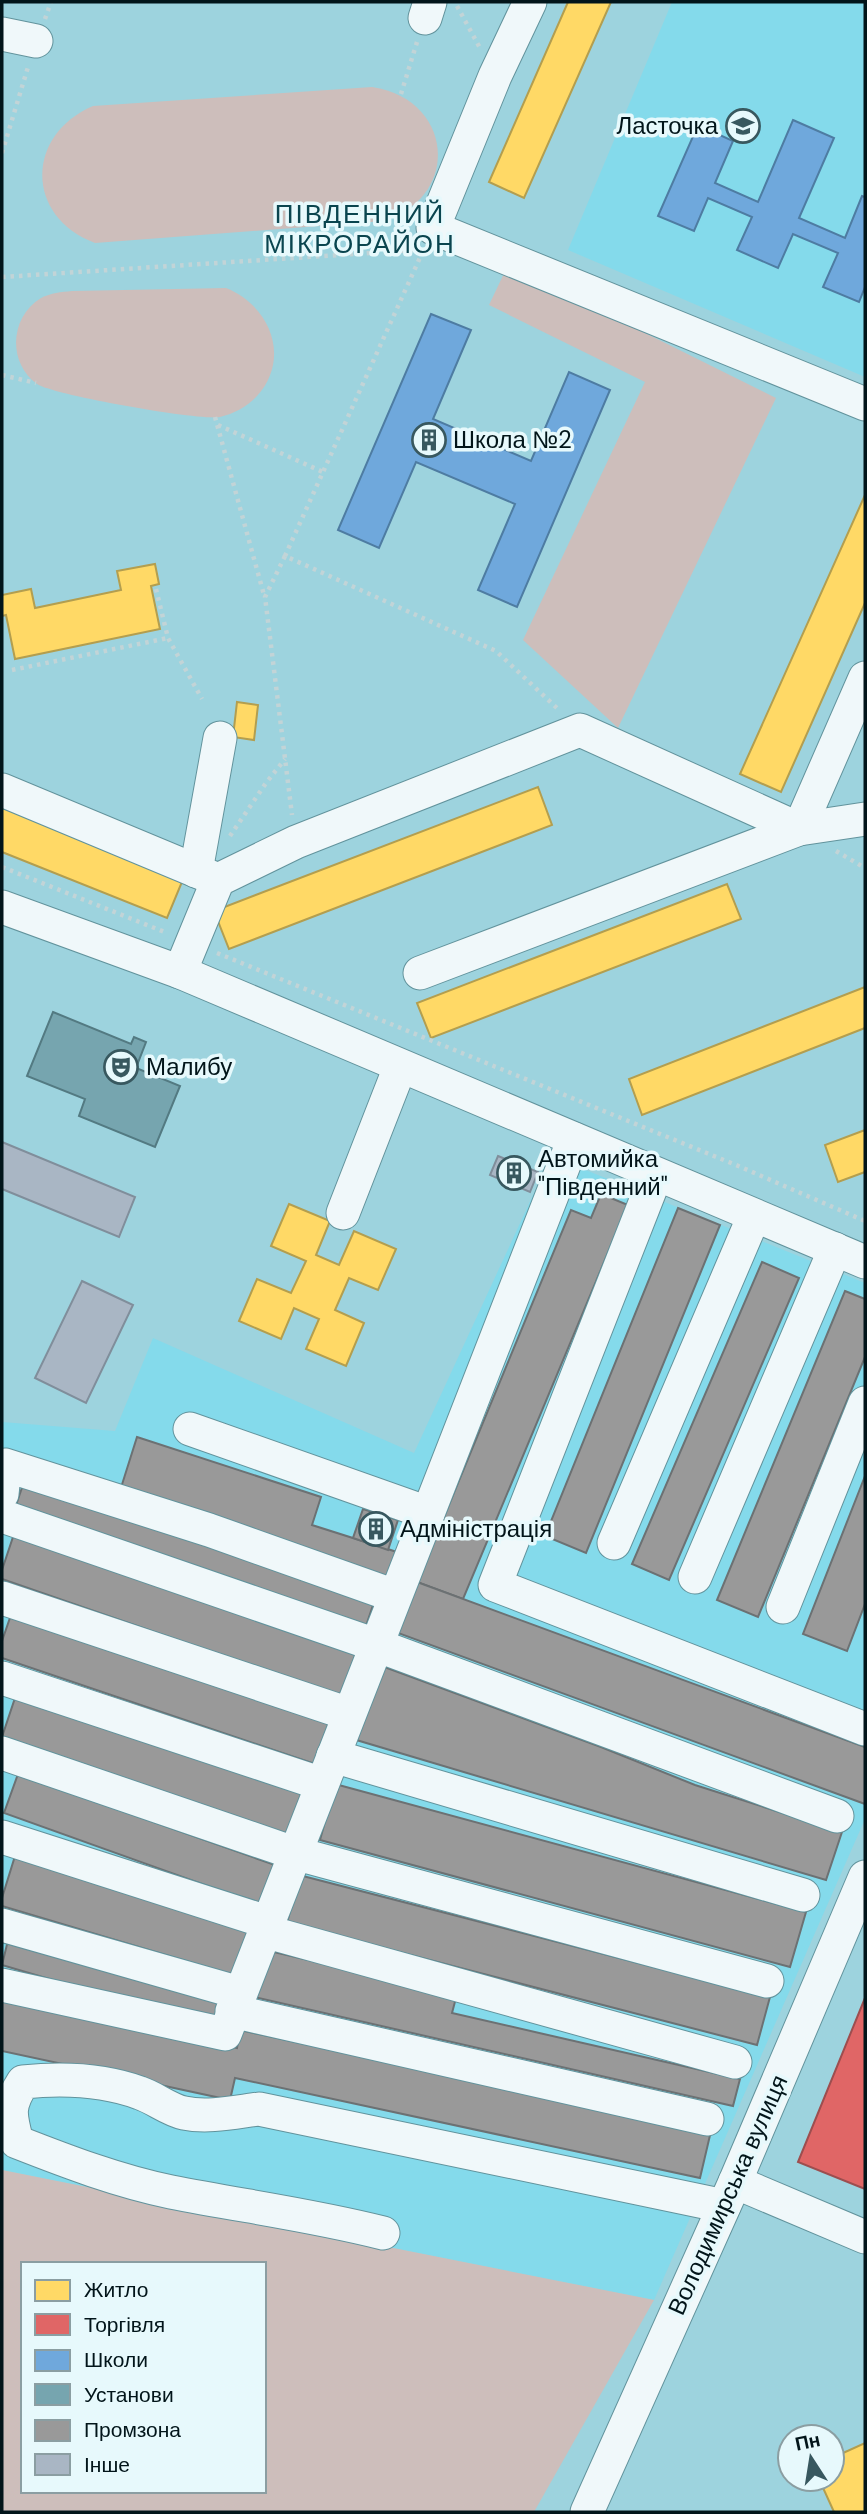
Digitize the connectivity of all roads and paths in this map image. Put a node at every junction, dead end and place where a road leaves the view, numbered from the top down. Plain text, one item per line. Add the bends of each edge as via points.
1 (51, 2) edge
2 (455, 2) edge
3 (530, 2) edge
4 (427, 10) edge
5 (2, 34) edge
6 (36, 41) junction
7 (495, 76) junction
8 (401, 94) dead end
9 (2, 153) edge
10 (2, 277) edge
11 (2, 375) edge
12 (36, 383) dead end
13 (865, 404) edge
14 (215, 417) dead end
15 (217, 424) junction
16 (323, 472) junction
17 (285, 556) junction
18 (156, 589) dead end
19 (265, 597) junction
20 (167, 638) junction
21 (12, 670) dead end
22 (865, 678) edge
23 (202, 699) dead end
24 (580, 730) junction
25 (220, 738) dead end
26 (285, 759) junction
27 (2, 790) edge
28 (865, 819) edge
29 (799, 829) junction
30 (296, 842) junction
31 (2, 867) edge
32 (206, 875) junction
33 (2, 907) edge
34 (186, 958) junction
35 (420, 973) dead end
36 (400, 1067) junction
37 (574, 1139) junction
38 (656, 1175) junction
39 (342, 1213) dead end
40 (754, 1216) junction
41 (865, 1221) edge
42 (835, 1249) junction
43 (865, 1262) edge
44 (865, 1403) edge
45 (190, 1429) dead end
46 (2, 1494) edge
47 (428, 1513) junction
48 (2, 1516) edge
49 (614, 1543) dead end
50 (695, 1577) dead end
51 (395, 1596) junction
52 (2, 1598) edge
53 (783, 1607) dead end
54 (376, 1645) junction
55 (2, 1678) edge
56 (349, 1714) junction
57 (865, 1728) edge
58 (2, 1753) edge
59 (327, 1770) junction
60 (837, 1816) dead end
61 (2, 1837) edge
62 (295, 1853) junction
63 (862, 1890) edge
64 (803, 1895) dead end
65 (2, 1926) edge
66 (266, 1926) junction
67 (767, 1981) dead end
68 (2, 1985) edge
69 (236, 2002) junction
70 (735, 2062) dead end
71 (707, 2119) dead end
72 (729, 2194) junction
73 (383, 2233) dead end
74 (865, 2236) edge
75 (591, 2511) edge

1 - 6 path
2 - 7 path
3 - 7 street
4 - 8 path
5 - 6 street
6 - 9 path
7 - 13 street via 433,228
10 - 16 path via 424,249
11 - 12 path
14 - 15 path
15 - 16 path
15 - 19 path
16 - 17 path
17 - 19 path
17 - 24 path via 496,651
18 - 20 path
19 - 26 path
20 - 21 path
20 - 23 path
22 - 29 street
24 - 29 street
24 - 30 street
25 - 32 street
26 - 30 path
26 - 32 path
27 - 32 street
28 - 29 street
29 - 35 street
30 - 32 street
31 - 34 path
32 - 34 street
33 - 34 street
34 - 36 street
34 - 41 path via 736,1165
36 - 37 street
36 - 39 street
37 - 38 street
37 - 47 street
38 - 40 street
38 - 57 street via 495,1585
40 - 42 street
40 - 49 street
42 - 43 street
42 - 50 street
44 - 53 street
45 - 47 street
46 - 51 street via 5,1465
47 - 51 street
48 - 54 street
51 - 54 street
52 - 56 street
54 - 56 street
54 - 60 street
55 - 59 street
56 - 59 street
58 - 62 street
59 - 62 street
59 - 64 street
61 - 66 street
62 - 66 street
62 - 67 street
63 - 72 street, Володимирська вулиця
65 - 69 street
66 - 69 street
66 - 70 street
68 - 69 street via 225,2034
69 - 71 street
72 - 73 street via 259,2109 183,2113 140,2093 92,2081 23,2082 11,2101 18,2142 88,2170 170,2192
72 - 74 street
72 - 75 street, Володимирська вулиця

